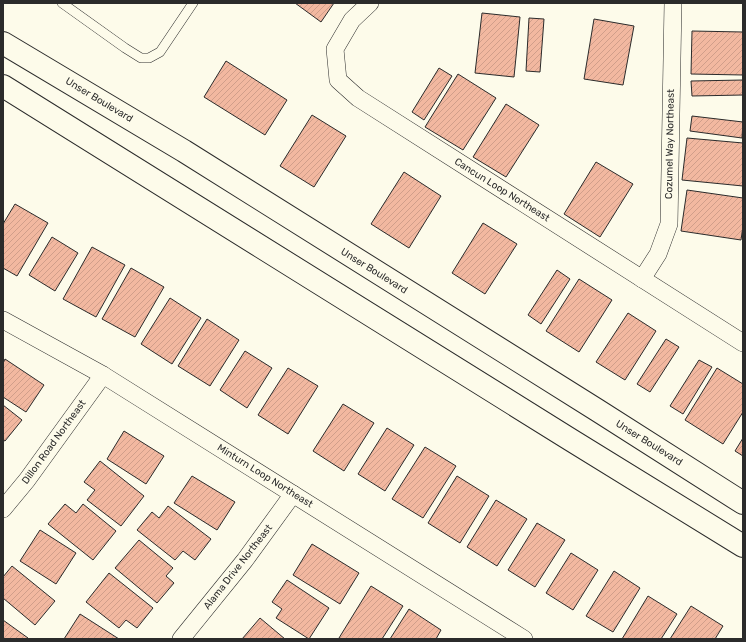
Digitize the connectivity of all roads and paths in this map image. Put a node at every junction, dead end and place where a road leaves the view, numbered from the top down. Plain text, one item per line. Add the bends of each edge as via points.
1 (62, 3) edge
2 (192, 3) edge
3 (370, 3) edge
4 (673, 3) edge
5 (3, 43) edge
6 (3, 86) edge
7 (642, 279) junction
8 (3, 320) edge
9 (743, 343) edge
10 (103, 374) junction
11 (293, 494) junction
12 (743, 503) edge
13 (3, 509) edge
14 (743, 546) edge
15 (181, 639) edge
16 (524, 639) edge

1 - 2 lane via 141,58 149,58 160,52
3 - 7 street, Cancun Loop Northeast via 352,20 335,49 338,80 358,98
4 - 7 street, Cozumel Way Northeast via 668,224 658,254
5 - 12 main road, Unser Boulevard via 197,160
6 - 14 main road
7 - 9 street, Cancun Loop Northeast
8 - 10 street, Minturn Loop Northeast
10 - 11 street, Minturn Loop Northeast
10 - 13 street, Dillon Road Northeast via 27,480
11 - 15 street, Alama Drive Northeast via 245,560
11 - 16 street, Minturn Loop Northeast

